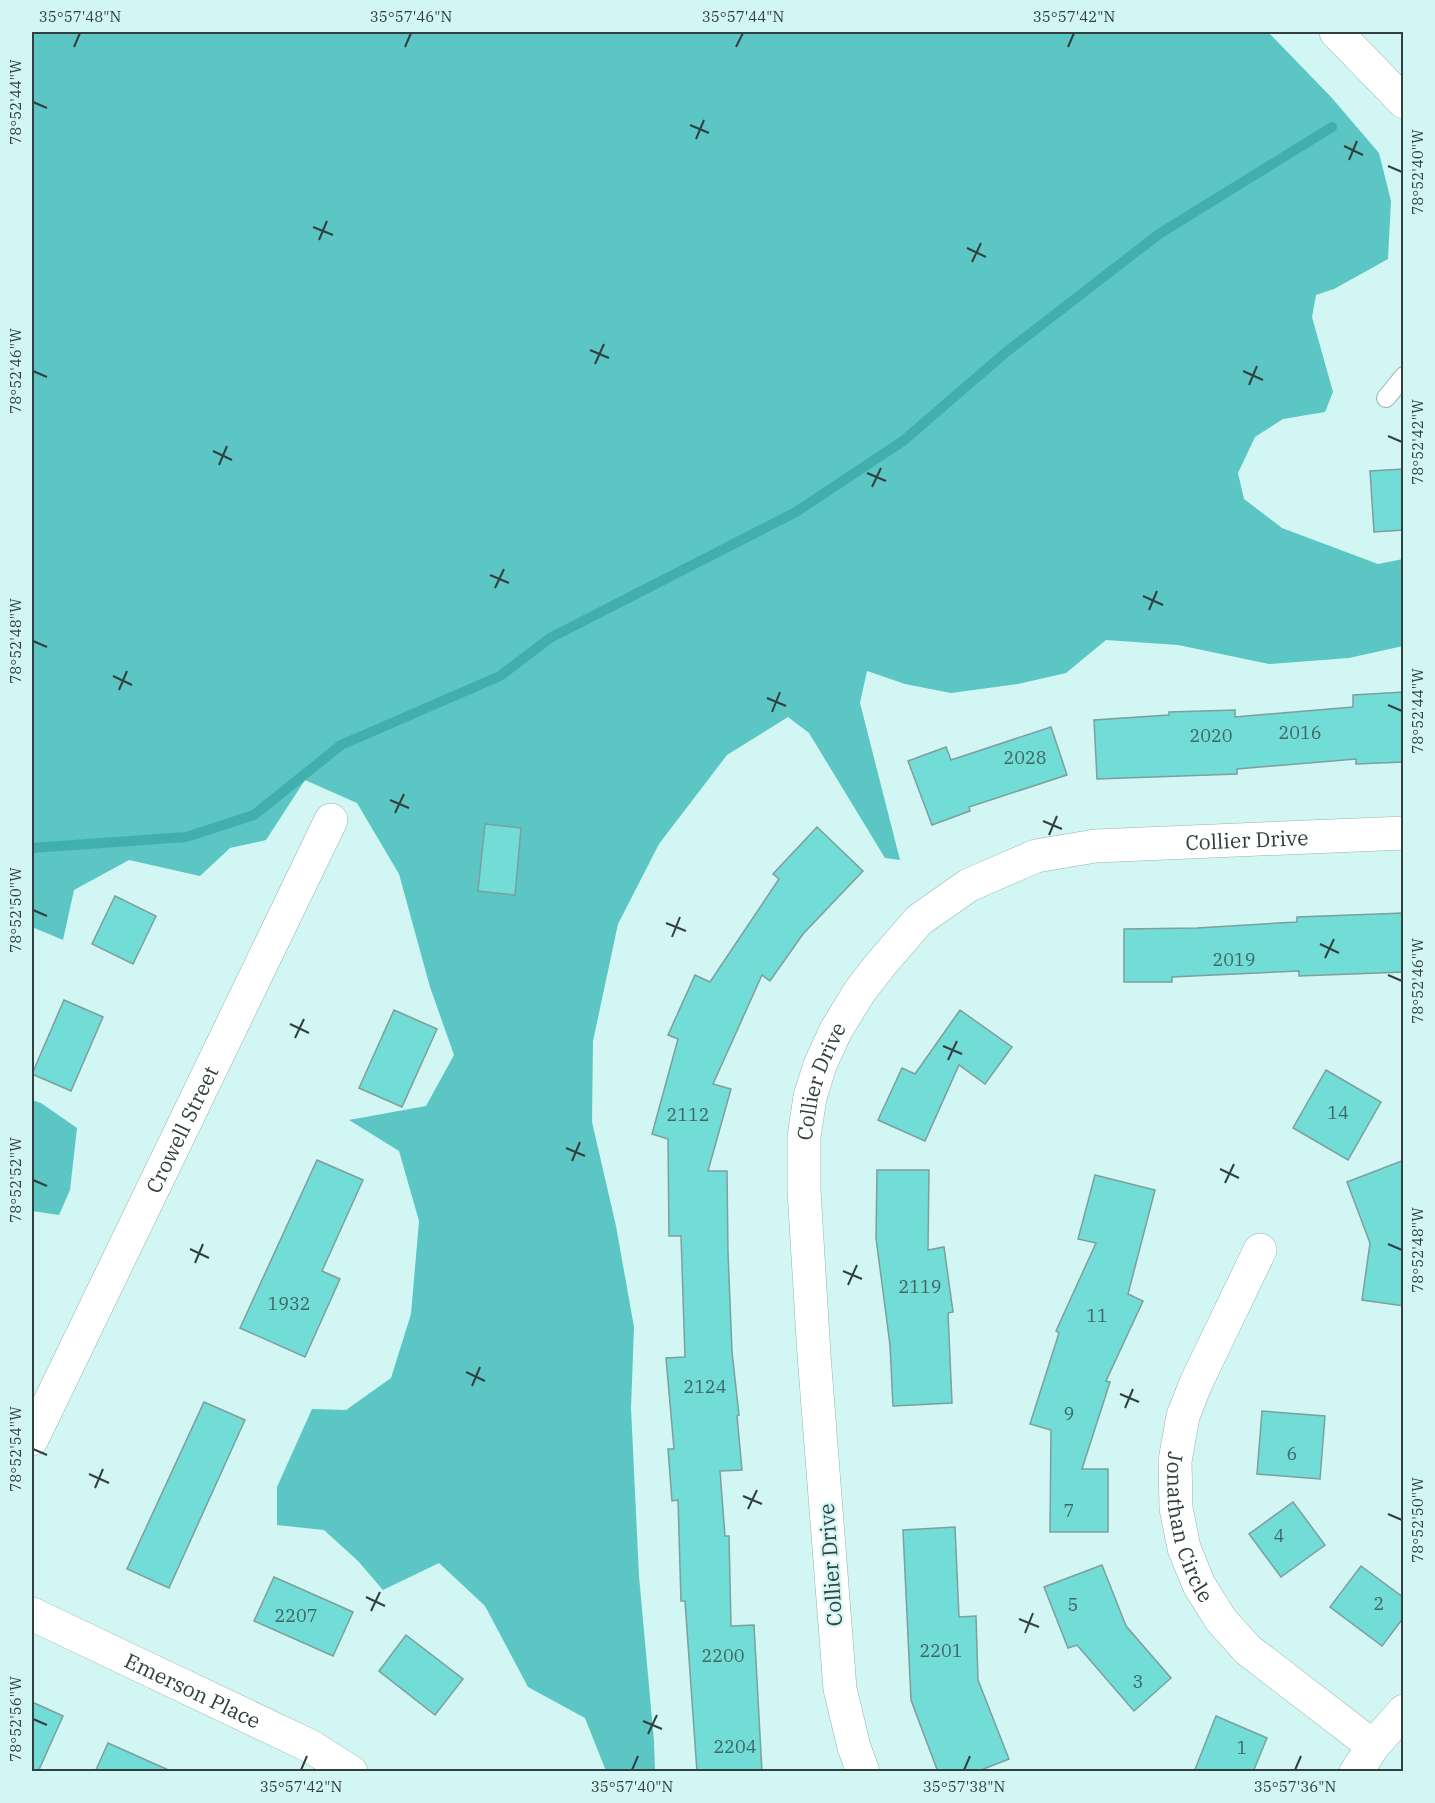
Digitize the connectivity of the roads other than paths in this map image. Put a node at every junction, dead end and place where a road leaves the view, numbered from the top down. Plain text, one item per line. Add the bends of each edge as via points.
1 (1336, 32) edge
2 (1404, 102) edge
3 (1404, 376) edge
4 (1386, 398) dead end
5 (332, 820) dead end
6 (1404, 833) edge
7 (1260, 1250) dead end
8 (32, 1439) edge
9 (32, 1614) edge
10 (1404, 1711) edge
11 (1364, 1759) edge
12 (351, 1772) edge
13 (862, 1772) edge

1 - 2 street
3 - 4 lane
5 - 8 street, Crowell Street
6 - 13 street, Collier Drive via 1095,846 1036,856 969,885 919,920 881,964 836,1030 810,1097 804,1137 804,1190 840,1689
7 - 11 street, Jonathan Circle via 1183,1416 1175,1461 1176,1508 1184,1548 1199,1585 1221,1620
9 - 12 street, Emerson Place via 310,1746
10 - 11 street

